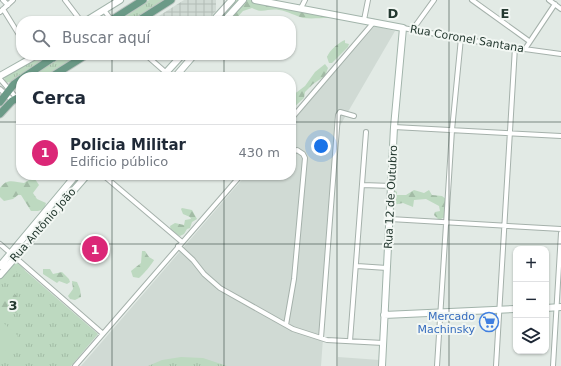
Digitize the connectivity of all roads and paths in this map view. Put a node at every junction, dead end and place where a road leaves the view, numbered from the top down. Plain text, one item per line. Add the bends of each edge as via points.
1 (3, 0) edge
2 (13, 0) edge
3 (64, 0) edge
4 (120, 0) edge
5 (144, 0) edge
6 (171, 0) edge
7 (232, 0) edge
8 (243, 0) edge
9 (255, 0) edge
10 (305, 0) edge
11 (368, 0) edge
12 (434, 0) edge
13 (472, 0) edge
14 (549, 0) edge
15 (555, 4) junction
16 (8, 5) junction
17 (301, 8) junction
18 (561, 9) edge
19 (104, 10) junction
20 (2, 11) edge
21 (77, 16) edge
22 (94, 16) edge
23 (108, 16) edge
24 (119, 16) edge
25 (146, 16) edge
26 (218, 16) edge
27 (229, 16) edge
28 (364, 20) junction
29 (374, 21) junction
30 (403, 28) junction
31 (413, 29) junction
32 (16, 31) edge
33 (461, 38) junction
34 (529, 41) junction
35 (515, 47) junction
36 (525, 49) junction
37 (561, 54) edge
38 (27, 60) edge
39 (49, 60) edge
40 (78, 60) edge
41 (151, 60) edge
42 (178, 60) edge
43 (190, 60) edge
44 (31, 72) edge
45 (59, 72) edge
46 (162, 72) edge
47 (169, 72) edge
48 (179, 72) edge
49 (0, 76) edge
50 (0, 79) edge
51 (16, 84) edge
52 (0, 90) edge
53 (8, 93) junction
54 (16, 99) edge
55 (0, 102) edge
56 (16, 102) edge
57 (296, 113) edge
58 (0, 114) edge
59 (354, 116) dead end
60 (394, 127) junction
61 (452, 130) junction
62 (366, 132) dead end
63 (510, 133) junction
64 (561, 136) edge
65 (296, 150) edge
66 (72, 180) edge
67 (83, 180) edge
68 (109, 180) edge
69 (237, 180) edge
70 (362, 185) junction
71 (392, 186) junction
72 (51, 205) junction
73 (56, 210) junction
74 (390, 219) junction
75 (446, 223) junction
76 (504, 226) junction
77 (561, 229) edge
78 (561, 233) edge
79 (0, 244) edge
80 (180, 244) junction
81 (13, 256) junction
82 (560, 263) edge
83 (0, 266) edge
84 (357, 266) junction
85 (387, 268) junction
86 (0, 275) edge
87 (559, 307) edge
88 (549, 308) edge
89 (513, 309) edge
90 (499, 310) junction
91 (440, 313) junction
92 (384, 315) junction
93 (286, 325) junction
94 (102, 333) junction
95 (321, 338) junction
96 (350, 341) junction
97 (383, 343) junction
98 (74, 366) edge
99 (382, 366) edge
100 (437, 366) edge
101 (496, 366) edge
102 (552, 366) edge

1 - 16 street
2 - 16 street
3 - 21 street
4 - 19 main road
5 - 24 main road
6 - 25 main road
7 - 26 main road
8 - 27 main road
9 - 17 main road, Rua Coronel Santana
10 - 17 street
11 - 28 street
12 - 31 street
13 - 34 street
14 - 15 street
15 - 18 street
15 - 34 street
16 - 20 street
17 - 28 main road, Rua Coronel Santana
19 - 22 main road
19 - 23 street
20 - 32 street
28 - 29 main road, Rua Coronel Santana
29 - 30 main road, Rua Coronel Santana
29 - 57 street
30 - 31 street, Rua Coronel Santana
30 - 60 main road, Rua 12 de Outubro
31 - 33 street, Rua Coronel Santana
33 - 35 street, Rua Coronel Santana
33 - 61 street
34 - 36 street
35 - 36 street, Rua Coronel Santana
35 - 63 street
36 - 37 street, Rua Coronel Santana
38 - 49 main road
39 - 44 main road
40 - 45 main road
41 - 46 street
42 - 47 main road
43 - 48 main road
50 - 53 street
51 - 53 main road
52 - 53 street
53 - 54 street
53 - 55 main road
56 - 58 main road
59 - 95 street via 340,112 338,115
60 - 61 street
60 - 71 main road, Rua 12 de Outubro
61 - 63 street
61 - 75 street
62 - 70 street
63 - 64 street
63 - 76 street
65 - 93 street via 306,158 294,279
66 - 72 main road, Rua Antônio João
67 - 73 main road, Rua Antônio João
68 - 80 street
69 - 80 street
70 - 71 street
70 - 84 street
71 - 74 main road, Rua 12 de Outubro
72 - 73 main road
72 - 81 main road, Rua Antônio João
73 - 81 main road, Rua Antônio João
74 - 75 street
74 - 85 main road, Rua 12 de Outubro
75 - 76 street
75 - 91 street
76 - 77 street
76 - 90 street
78 - 82 street
79 - 81 street
80 - 93 street via 204,274 220,288
80 - 94 street
81 - 83 main road, Rua Antônio João
81 - 86 main road, Rua Antônio João
81 - 94 street
82 - 87 street
84 - 85 street
84 - 96 street
85 - 92 main road, Rua 12 de Outubro
87 - 88 main road
87 - 102 street
89 - 90 main road
90 - 91 main road
90 - 101 street
91 - 92 main road
91 - 100 street
92 - 97 main road, Rua 12 de Outubro
93 - 95 street
94 - 98 street
95 - 96 street
96 - 97 street
97 - 99 main road, Rua 12 de Outubro

